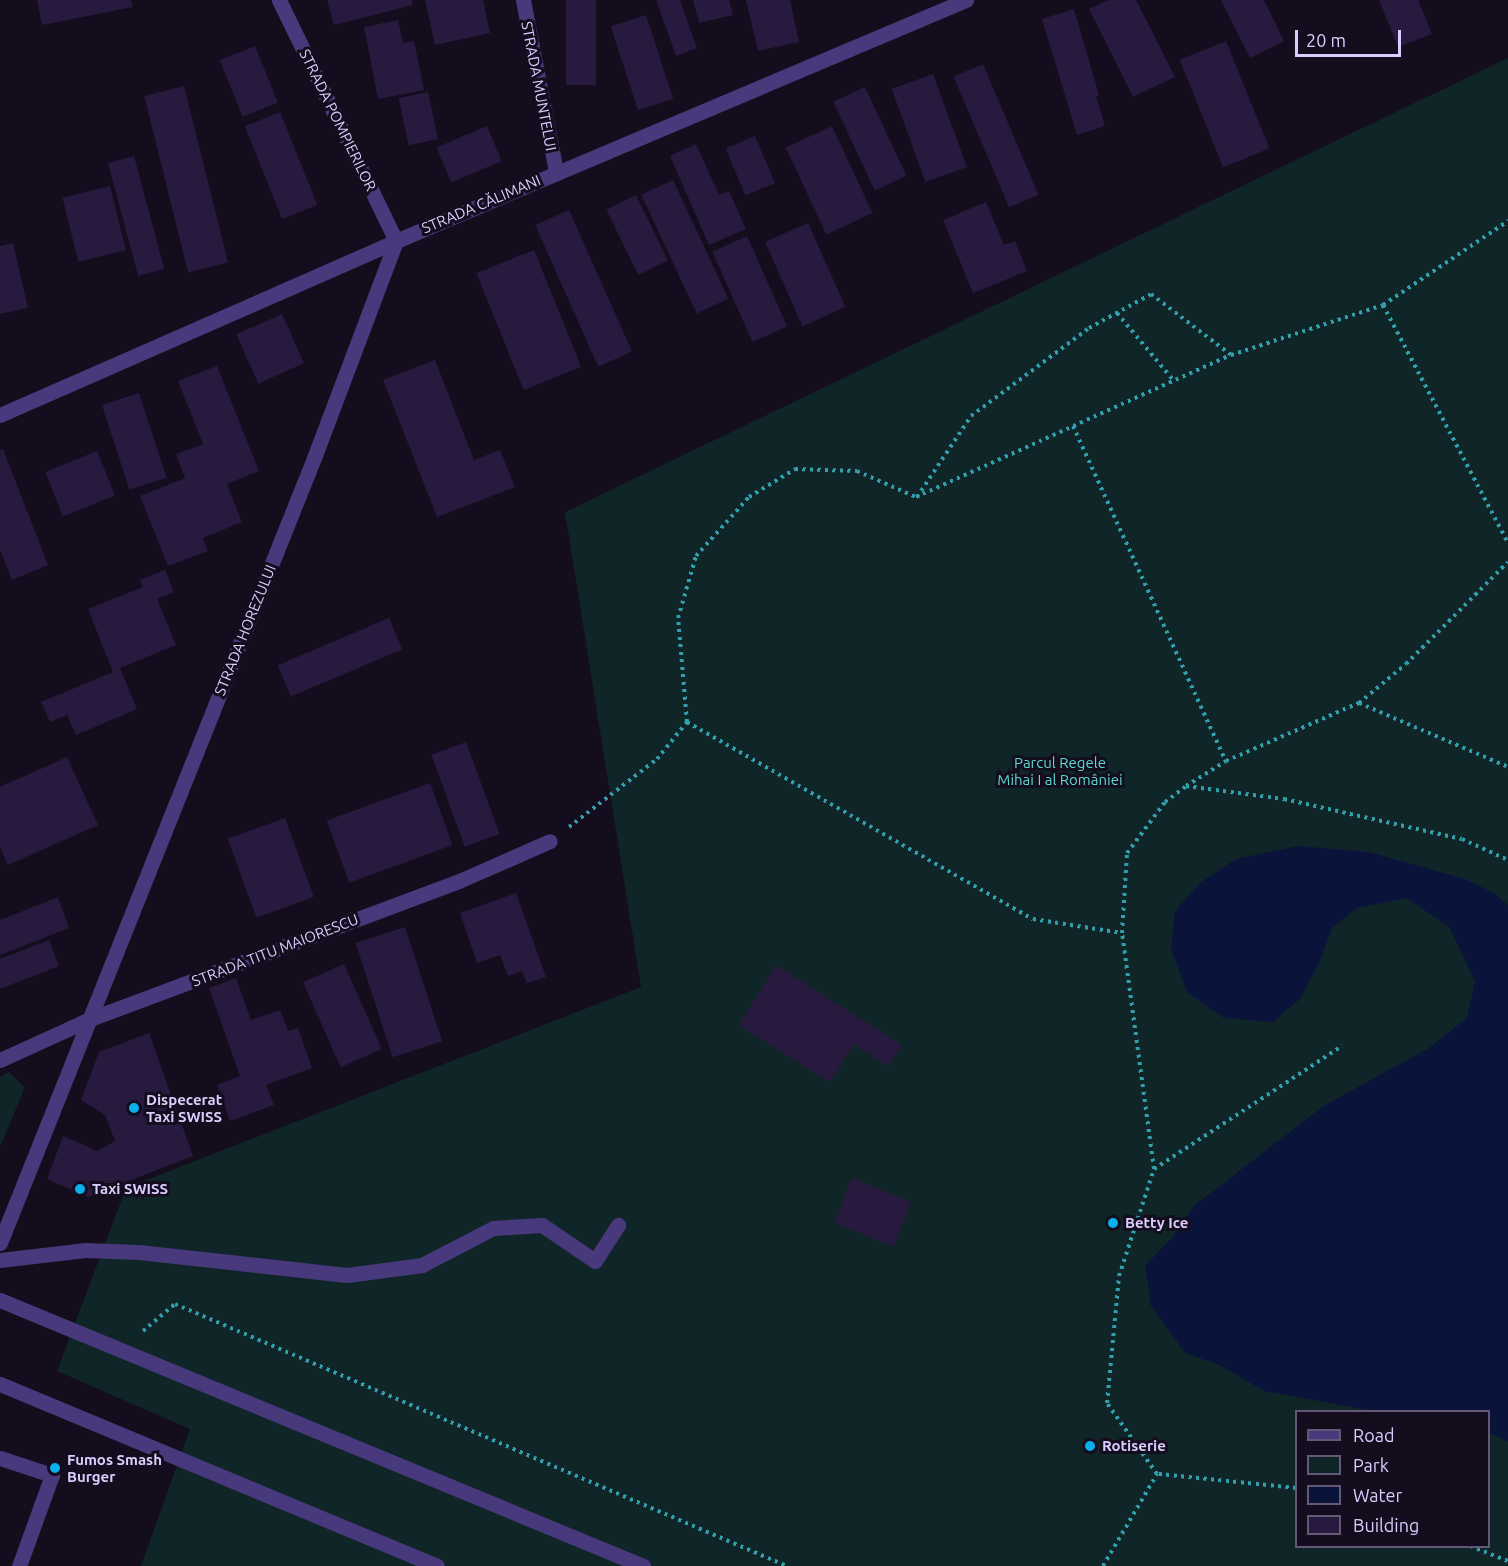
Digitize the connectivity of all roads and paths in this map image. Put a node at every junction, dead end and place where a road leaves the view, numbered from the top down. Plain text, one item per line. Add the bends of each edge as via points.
1 (279, 0) edge
2 (523, 0) edge
3 (966, 0) edge
4 (556, 172) junction
5 (1508, 221) edge
6 (396, 241) junction
7 (1383, 305) junction
8 (1118, 313) junction
9 (1231, 356) junction
10 (1174, 381) junction
11 (0, 415) edge
12 (1073, 426) junction
13 (916, 497) junction
14 (1508, 543) edge
15 (1508, 562) edge
16 (1359, 703) junction
17 (687, 722) junction
18 (1226, 761) junction
19 (1508, 767) edge
20 (1186, 786) junction
21 (550, 841) joint
22 (1508, 860) edge
23 (1122, 933) junction
24 (90, 1019) junction
25 (1342, 1046) dead end
26 (0, 1060) edge
27 (1154, 1169) junction
28 (618, 1225) dead end
29 (0, 1243) edge
30 (0, 1260) edge
31 (0, 1300) edge
32 (122, 1350) junction
33 (0, 1384) edge
34 (0, 1458) edge
35 (1157, 1474) junction
36 (1295, 1488) edge
37 (1475, 1548) edge
38 (1508, 1561) edge
39 (19, 1566) edge
40 (437, 1566) edge
41 (643, 1566) edge
42 (787, 1566) edge
43 (1103, 1566) edge

1 - 6 street, STRADA POMPIERILOR
2 - 4 street, STRADA MUNTELUI
3 - 4 street, STRADA CĂLIMANI
4 - 6 street, STRADA CĂLIMANI
5 - 7 path
6 - 11 street, STRADA CĂLIMANI
6 - 24 street, STRADA HOREZULUI via 314,458
7 - 9 path
7 - 14 path
8 - 9 path via 1151,294
8 - 10 path
8 - 13 path via 1089,328 971,416
9 - 10 path
10 - 12 path
12 - 13 path
12 - 18 path
13 - 17 path via 857,471 795,469 749,497 696,556 678,618
15 - 16 path via 1406,664
16 - 18 path
16 - 19 path
17 - 21 path via 657,759
17 - 23 path via 1033,919
18 - 20 path
20 - 22 path via 1284,799 1450,836
20 - 23 path via 1165,802 1126,853
21 - 24 street, STRADA TITU MAIORESCU via 459,881
23 - 27 path
24 - 26 street, STRADA TITU MAIORESCU
24 - 29 street, STRADA HOREZULUI
25 - 27 path
27 - 35 path via 1119,1276 1107,1402
28 - 30 street via 595,1261 543,1225 494,1228 422,1265 347,1275 139,1252 85,1250
31 - 32 street
32 - 41 street
32 - 42 path via 175,1304
33 - 40 street
34 - 39 street via 52,1475
35 - 36 path
35 - 43 path
37 - 38 path

